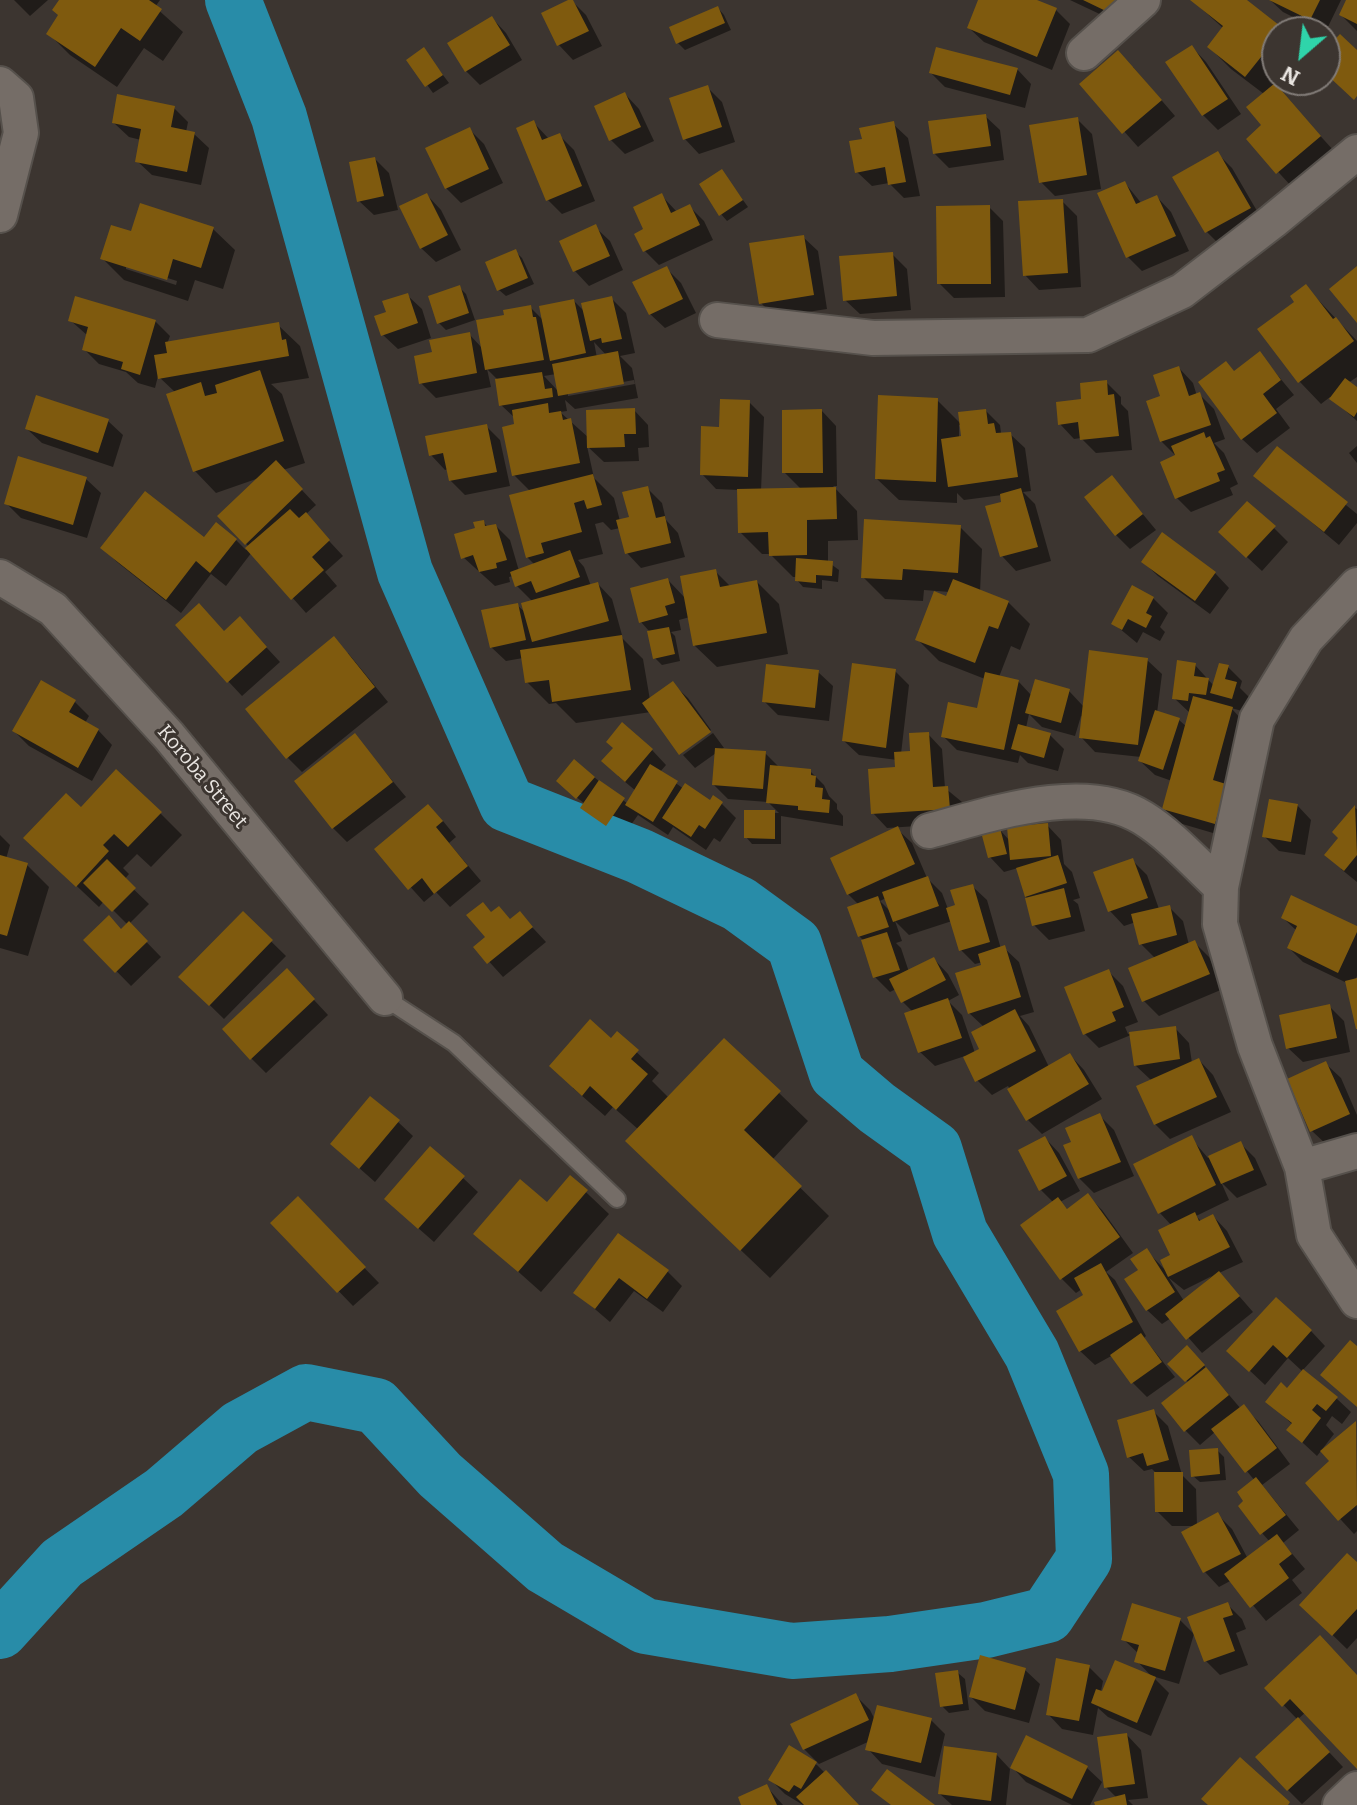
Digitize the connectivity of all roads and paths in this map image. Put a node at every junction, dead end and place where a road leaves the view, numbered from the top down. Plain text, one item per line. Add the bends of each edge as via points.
1 (1143, 0) edge
2 (1084, 53) dead end
3 (0, 84) edge
4 (1357, 152) edge
5 (0, 215) edge
6 (717, 320) dead end
7 (0, 577) edge
8 (1357, 585) edge
9 (929, 831) dead end
10 (1221, 887) junction
11 (385, 998) joint
12 (1357, 1151) edge
13 (1302, 1167) junction
14 (617, 1199) dead end
15 (1357, 1301) edge
16 (1357, 1789) edge
17 (1340, 1805) edge

1 - 2 street
3 - 5 street via 16,98 21,133
4 - 6 street via 1182,291 1088,335 873,338
7 - 11 street, Koroba Street via 53,609 159,725
8 - 10 street via 1306,639 1257,719
9 - 10 street via 1020,807 1080,802 1116,806 1141,816
10 - 13 street via 1220,924 1255,1046
11 - 14 lane via 454,1043
12 - 13 street
13 - 15 street via 1314,1235
16 - 17 street

